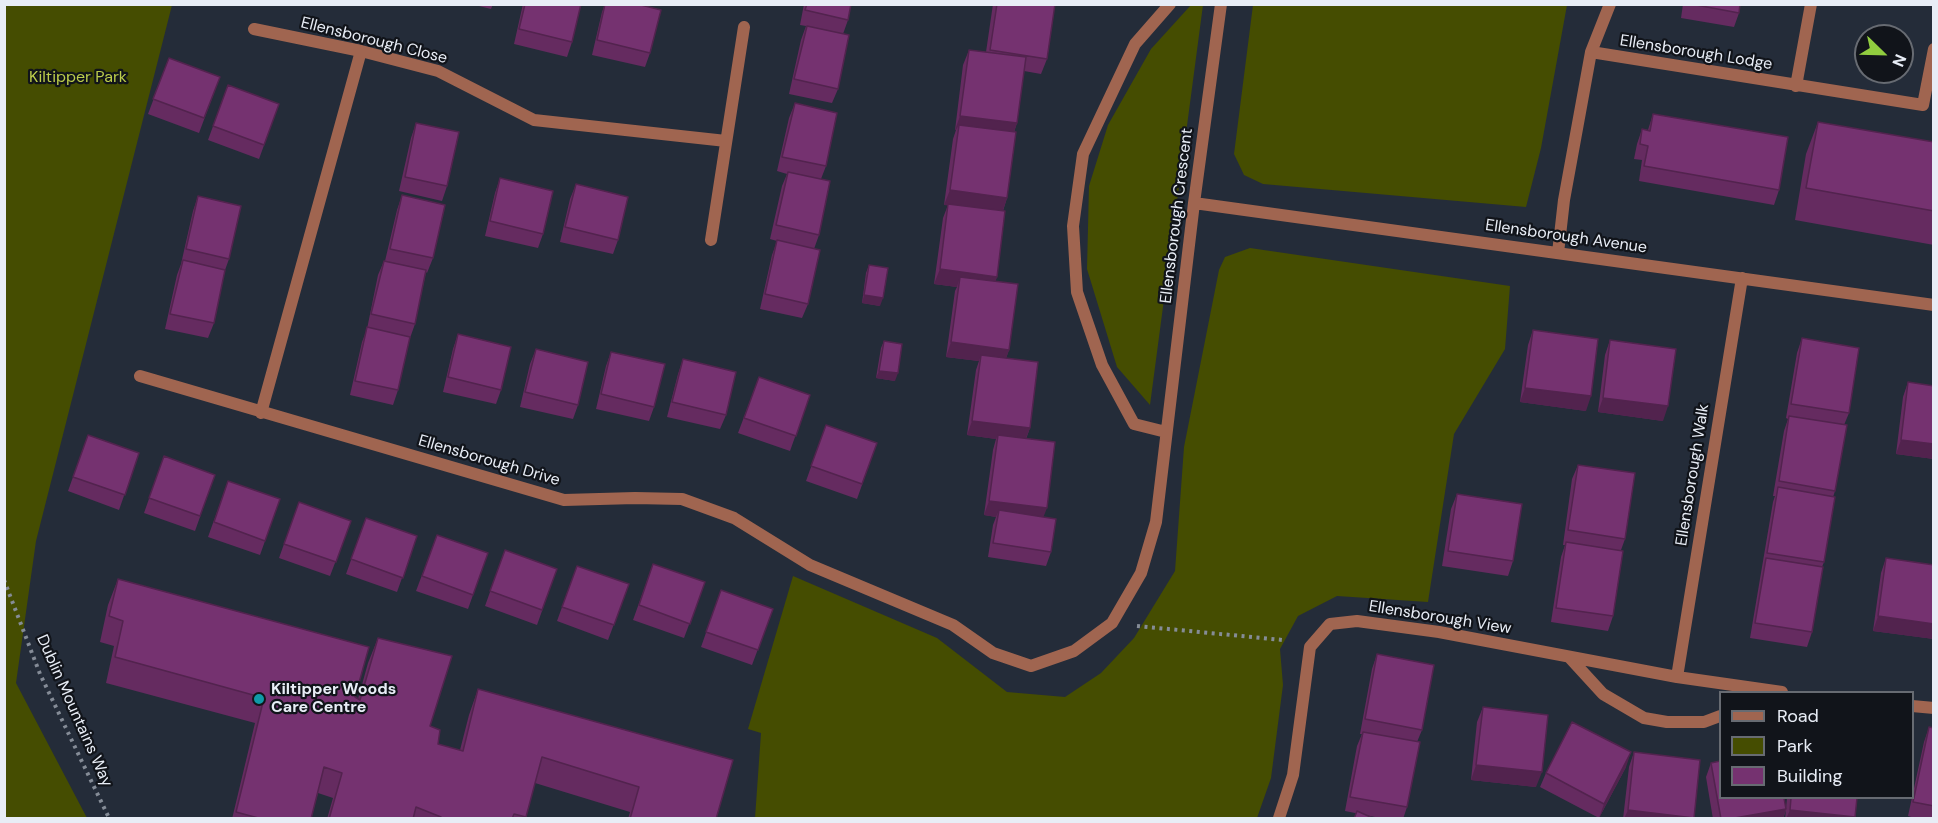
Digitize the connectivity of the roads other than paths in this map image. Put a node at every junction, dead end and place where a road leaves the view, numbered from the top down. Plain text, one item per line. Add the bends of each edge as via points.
1 (1170, 4) edge
2 (1221, 4) edge
3 (1610, 4) edge
4 (1810, 4) edge
5 (744, 27) dead end
6 (254, 28) dead end
7 (1934, 49) edge
8 (361, 51) junction
9 (1591, 52) junction
10 (1796, 86) junction
11 (726, 141) junction
12 (1194, 203) junction
13 (711, 240) dead end
14 (1558, 253) junction
15 (1742, 278) junction
16 (1934, 305) edge
17 (140, 376) dead end
18 (261, 412) junction
19 (1166, 432) junction
20 (1112, 623) joint
21 (1570, 658) junction
22 (1677, 677) junction
23 (1755, 691) edge
24 (1914, 706) edge
25 (1934, 708) edge
26 (1719, 716) edge
27 (1279, 819) edge

1 - 19 street via 1136,44 1083,154 1073,226 1077,292 1102,365 1134,424
2 - 12 street, Ellensborough Crescent
3 - 9 street, Ellensborough Lodge
4 - 10 street
5 - 11 street
6 - 8 street, Ellensborough Close
7 - 10 street, Ellensborough Lodge via 1923,105
8 - 11 street, Ellensborough Close via 438,71 534,120
8 - 18 street
9 - 10 street, Ellensborough Lodge
9 - 14 street, Ellensborough Lodge
11 - 13 street
12 - 14 street, Ellensborough Avenue
12 - 19 street, Ellensborough Crescent
14 - 15 street, Ellensborough Avenue
15 - 16 street, Ellensborough Avenue
15 - 22 street, Ellensborough Walk
17 - 18 street, Ellensborough Drive
18 - 20 street, Ellensborough Drive via 564,500 682,500 734,518 810,565 952,625 993,653 1031,666 1074,651
19 - 20 street, Ellensborough Crescent via 1156,522 1141,573
21 - 22 street, Ellensborough View
21 - 26 street via 1604,694 1644,718 1704,722
21 - 27 street, Ellensborough View via 1439,632 1357,621 1330,624 1310,647 1293,775
22 - 23 street, Ellensborough View
24 - 25 street

